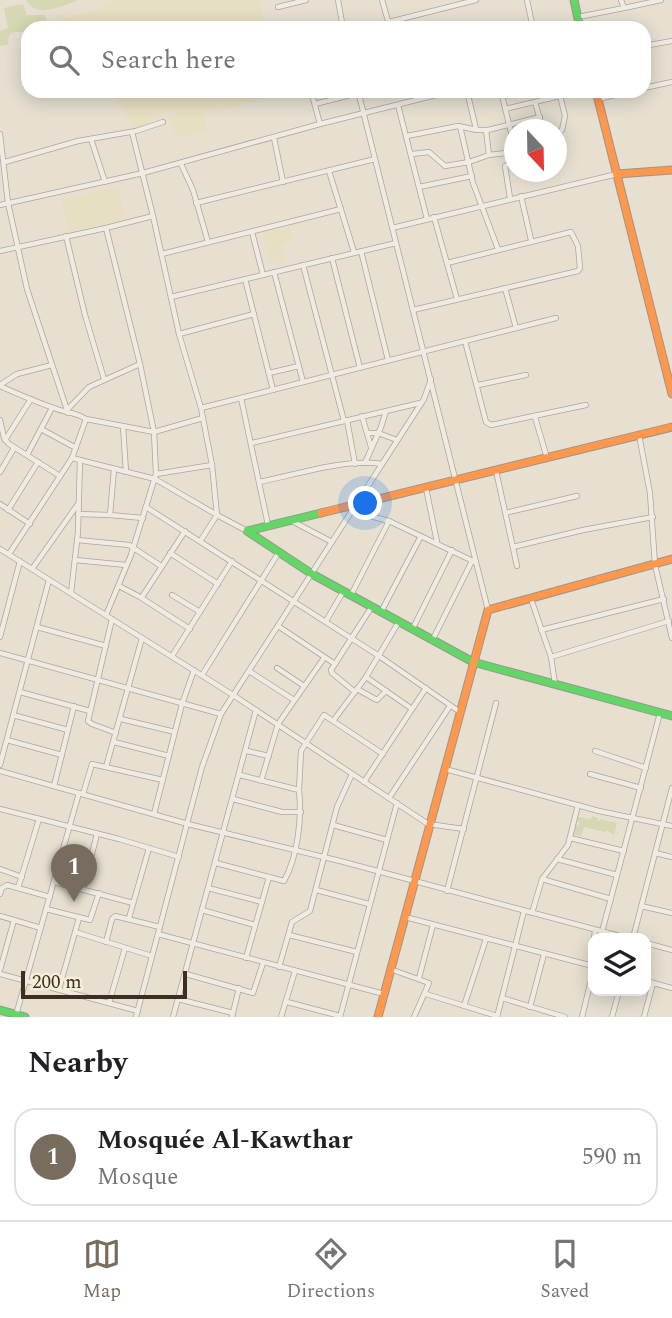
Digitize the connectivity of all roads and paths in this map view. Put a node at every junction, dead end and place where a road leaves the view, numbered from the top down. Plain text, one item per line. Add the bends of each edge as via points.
1 (306, 0) edge
2 (338, 0) edge
3 (382, 0) edge
4 (476, 0) edge
5 (527, 0) edge
6 (573, 0) edge
7 (621, 0) edge
8 (661, 0) edge
9 (278, 7) dead end
10 (624, 8) junction
11 (578, 17) junction
12 (342, 21) edge
13 (388, 21) edge
14 (403, 21) edge
15 (530, 21) edge
16 (579, 21) edge
17 (672, 41) edge
18 (651, 45) edge
19 (672, 82) edge
20 (651, 86) edge
21 (313, 98) edge
22 (336, 98) edge
23 (359, 98) edge
24 (423, 98) edge
25 (469, 98) edge
26 (502, 98) edge
27 (546, 98) edge
28 (561, 98) edge
29 (598, 98) edge
30 (535, 102) junction
31 (315, 104) junction
32 (398, 104) junction
33 (505, 109) junction
34 (363, 113) junction
35 (540, 117) joint
36 (508, 119) edge
37 (531, 119) edge
38 (565, 119) edge
39 (163, 122) dead end
40 (320, 124) junction
41 (504, 125) edge
42 (460, 126) junction
43 (477, 130) junction
44 (485, 130) junction
45 (132, 132) junction
46 (0, 134) edge
47 (407, 136) junction
48 (274, 138) junction
49 (91, 139) junction
50 (504, 153) edge
51 (412, 154) junction
52 (489, 155) junction
53 (375, 159) junction
54 (5, 162) junction
55 (469, 162) junction
56 (181, 164) junction
57 (672, 170) edge
58 (329, 171) junction
59 (143, 173) junction
60 (617, 174) junction
61 (472, 176) junction
62 (105, 182) junction
63 (283, 182) junction
64 (508, 182) edge
65 (419, 187) junction
66 (520, 195) junction
67 (510, 198) junction
68 (8, 203) junction
69 (197, 203) junction
70 (0, 205) edge
71 (481, 205) junction
72 (341, 209) junction
73 (153, 216) junction
74 (431, 218) junction
75 (106, 228) junction
76 (392, 228) junction
77 (252, 232) junction
78 (65, 236) junction
79 (531, 240) junction
80 (208, 242) junction
81 (396, 243) junction
82 (18, 246) junction
83 (498, 249) junction
84 (0, 251) edge
85 (361, 251) junction
86 (354, 252) junction
87 (162, 254) junction
88 (332, 258) junction
89 (447, 263) junction
90 (303, 265) junction
91 (274, 272) junction
92 (263, 275) junction
93 (245, 279) junction
94 (505, 288) junction
95 (172, 297) junction
96 (457, 299) junction
97 (413, 310) junction
98 (254, 314) junction
99 (556, 318) dead end
100 (516, 328) junction
101 (179, 334) junction
102 (465, 341) junction
103 (423, 352) junction
104 (388, 360) junction
105 (140, 364) junction
106 (52, 365) junction
107 (299, 366) junction
108 (360, 368) junction
109 (269, 373) junction
110 (332, 375) junction
111 (526, 375) dead end
112 (104, 379) junction
113 (431, 379) junction
114 (303, 382) junction
115 (478, 384) junction
116 (0, 385) edge
117 (273, 390) junction
118 (672, 394) edge
119 (241, 398) junction
120 (31, 399) junction
121 (421, 403) junction
122 (586, 405) dead end
123 (52, 408) junction
124 (201, 408) junction
125 (386, 410) junction
126 (67, 411) junction
127 (362, 416) junction
128 (535, 417) junction
129 (203, 418) junction
130 (86, 419) junction
131 (345, 421) junction
132 (0, 423) edge
133 (123, 426) junction
134 (672, 427) edge
135 (41, 429) junction
136 (154, 432) junction
137 (367, 433) junction
138 (378, 433) junction
139 (638, 435) junction
140 (5, 440) junction
141 (397, 440) junction
142 (251, 443) junction
143 (14, 448) junction
144 (76, 448) junction
145 (371, 448) junction
146 (27, 455) junction
147 (72, 458) junction
148 (547, 458) junction
149 (80, 460) junction
150 (38, 462) junction
151 (365, 463) junction
152 (355, 464) junction
153 (382, 464) junction
154 (212, 465) junction
155 (114, 469) junction
156 (496, 471) junction
157 (0, 472) edge
158 (126, 472) junction
159 (60, 476) junction
160 (155, 477) junction
161 (456, 481) junction
162 (259, 482) junction
163 (426, 488) junction
164 (577, 496) dead end
165 (79, 503) junction
166 (0, 505) edge
167 (146, 507) junction
168 (354, 508) junction
169 (8, 510) junction
170 (78, 513) junction
171 (505, 513) junction
172 (110, 515) junction
173 (217, 515) junction
174 (653, 517) junction
175 (143, 518) junction
176 (290, 520) junction
177 (389, 521) junction
178 (30, 524) junction
179 (268, 526) junction
180 (185, 531) junction
181 (247, 531) junction
182 (421, 536) junction
183 (77, 540) junction
184 (201, 540) junction
185 (332, 542) junction
186 (437, 543) junction
187 (133, 547) junction
188 (513, 547) junction
189 (0, 548) edge
190 (452, 550) junction
191 (279, 552) junction
192 (170, 553) junction
193 (9, 554) junction
194 (672, 559) edge
195 (20, 561) junction
196 (75, 561) junction
197 (232, 561) junction
198 (474, 562) junction
199 (127, 565) junction
200 (655, 565) junction
201 (160, 566) junction
202 (517, 566) dead end
203 (32, 569) junction
204 (312, 574) junction
205 (49, 579) junction
206 (261, 579) junction
207 (218, 584) junction
208 (119, 586) junction
209 (71, 593) junction
210 (347, 594) junction
211 (172, 595) dead end
212 (142, 597) junction
213 (531, 598) junction
214 (664, 599) junction
215 (295, 601) junction
216 (371, 608) junction
217 (488, 610) junction
218 (200, 612) junction
219 (381, 613) junction
220 (106, 615) junction
221 (112, 619) junction
222 (326, 621) junction
223 (669, 621) junction
224 (398, 623) junction
225 (278, 626) junction
226 (37, 627) junction
227 (190, 629) junction
228 (541, 630) junction
229 (412, 631) junction
230 (0, 637) edge
231 (142, 638) junction
232 (352, 638) junction
233 (672, 638) edge
234 (432, 641) junction
235 (106, 646) junction
236 (0, 653) edge
237 (172, 656) junction
238 (379, 656) junction
239 (324, 657) junction
240 (551, 657) junction
241 (28, 661) junction
242 (473, 662) junction
243 (334, 664) junction
244 (277, 668) dead end
245 (194, 670) junction
246 (249, 671) junction
247 (202, 676) junction
248 (366, 677) junction
249 (98, 681) junction
250 (555, 684) junction
251 (304, 686) junction
252 (426, 688) junction
253 (129, 689) junction
254 (356, 690) junction
255 (20, 691) junction
256 (386, 691) junction
257 (233, 695) junction
258 (294, 700) junction
259 (496, 703) dead end
260 (182, 704) junction
261 (74, 706) junction
262 (450, 706) junction
263 (412, 709) junction
264 (256, 710) junction
265 (90, 711) junction
266 (460, 712) junction
267 (660, 713) junction
268 (13, 715) junction
269 (221, 715) junction
270 (672, 716) edge
271 (121, 719) junction
272 (333, 721) junction
273 (278, 724) junction
274 (68, 730) junction
275 (116, 733) junction
276 (175, 733) junction
277 (7, 740) junction
278 (114, 742) junction
279 (304, 742) junction
280 (247, 751) junction
281 (595, 751) dead end
282 (383, 754) junction
283 (62, 755) junction
284 (169, 756) junction
285 (268, 756) junction
286 (0, 765) edge
287 (106, 767) junction
288 (646, 768) junction
289 (444, 769) junction
290 (0, 771) edge
291 (352, 774) junction
292 (590, 774) dead end
293 (240, 775) junction
294 (477, 777) junction
295 (163, 780) junction
296 (261, 781) junction
297 (364, 782) junction
298 (54, 786) junction
299 (641, 788) junction
300 (672, 788) edge
301 (299, 790) junction
302 (81, 794) junction
303 (389, 798) junction
304 (671, 798) edge
305 (233, 799) junction
306 (397, 803) junction
307 (578, 805) junction
308 (0, 809) edge
309 (301, 812) junction
310 (154, 814) junction
311 (39, 819) junction
312 (632, 819) junction
313 (188, 824) junction
314 (428, 824) junction
315 (663, 824) junction
316 (333, 825) junction
317 (672, 826) edge
318 (70, 827) junction
319 (464, 829) junction
320 (223, 832) junction
321 (97, 834) junction
322 (570, 838) junction
323 (387, 840) junction
324 (149, 848) junction
325 (294, 849) junction
326 (624, 851) junction
327 (655, 853) junction
328 (179, 857) junction
329 (324, 857) junction
330 (672, 857) edge
331 (558, 859) junction
332 (216, 863) junction
333 (0, 869) edge
334 (378, 872) junction
335 (617, 874) junction
336 (22, 877) junction
337 (269, 877) junction
338 (542, 879) junction
339 (54, 881) junction
340 (414, 882) junction
341 (19, 888) junction
342 (208, 888) junction
343 (83, 889) junction
344 (316, 890) junction
345 (447, 891) junction
346 (0, 894) edge
347 (99, 894) junction
348 (50, 897) junction
349 (611, 899) junction
350 (262, 902) junction
351 (133, 903) junction
352 (369, 904) junction
353 (641, 906) junction
354 (46, 909) junction
355 (202, 910) junction
356 (524, 911) junction
357 (532, 913) junction
358 (672, 913) edge
359 (0, 916) edge
360 (405, 917) junction
361 (79, 918) junction
362 (129, 918) junction
363 (14, 920) junction
364 (255, 925) junction
365 (433, 925) junction
366 (160, 927) junction
367 (41, 928) junction
368 (595, 930) junction
369 (75, 932) junction
370 (602, 932) junction
371 (595, 933) edge
372 (606, 933) edge
373 (634, 933) edge
374 (158, 934) junction
375 (289, 935) junction
376 (486, 939) junction
377 (106, 942) junction
378 (651, 944) edge
379 (192, 945) junction
380 (515, 946) junction
381 (125, 948) junction
382 (672, 950) edge
383 (357, 952) junction
384 (544, 954) junction
385 (152, 956) junction
386 (246, 958) junction
387 (263, 963) junction
388 (279, 967) junction
389 (588, 967) edge
390 (390, 969) junction
391 (295, 971) junction
392 (0, 972) edge
393 (186, 974) junction
394 (419, 978) junction
395 (26, 980) junction
396 (653, 983) joint
397 (349, 984) junction
398 (239, 988) junction
399 (672, 988) edge
400 (59, 989) junction
401 (588, 990) edge
402 (384, 994) junction
403 (426, 994) junction
404 (618, 996) edge
405 (502, 998) junction
406 (178, 999) junction
407 (287, 1002) junction
408 (109, 1003) junction
409 (464, 1006) junction
410 (530, 1007) junction
411 (0, 1010) edge
412 (137, 1014) edge
413 (12, 1015) edge
414 (232, 1015) edge
415 (340, 1016) edge
416 (497, 1016) edge
417 (25, 1017) edge
418 (173, 1017) edge
419 (281, 1017) edge
420 (378, 1017) edge
421 (414, 1017) edge
422 (565, 1017) edge
423 (582, 1017) edge
424 (612, 1017) edge
425 (643, 1017) edge

1 - 9 street
2 - 12 street
3 - 13 street
4 - 14 street
5 - 15 street
6 - 11 street
7 - 10 street
8 - 10 street
10 - 11 street
11 - 16 street
17 - 18 street
19 - 20 street
21 - 31 street
22 - 31 street
23 - 34 street
24 - 32 street
25 - 43 street
26 - 33 street
27 - 30 street
28 - 38 street
29 - 60 street
30 - 33 street
30 - 35 street
31 - 40 street
32 - 34 street
32 - 47 street
33 - 36 street
34 - 40 street
34 - 53 street
35 - 37 street
39 - 45 street
40 - 48 street
41 - 44 street
42 - 43 street
42 - 47 street
42 - 55 street
43 - 44 street
44 - 52 street
45 - 49 street
45 - 59 street
46 - 54 street
47 - 51 street
48 - 56 street
48 - 63 street
49 - 54 street
49 - 62 street
50 - 52 street
51 - 55 street via 429,152 445,166
51 - 65 street
52 - 55 street
53 - 58 street
53 - 76 street
54 - 68 street
55 - 61 street
56 - 59 street
56 - 69 street
57 - 60 street
58 - 63 street
58 - 72 street
59 - 62 street
59 - 73 street
60 - 66 street
60 - 118 street
61 - 65 street
61 - 71 street
62 - 68 street
63 - 69 street
64 - 67 street
65 - 74 street
66 - 67 street
66 - 79 street
67 - 71 street
68 - 70 street
68 - 82 street
69 - 80 street
71 - 74 street
71 - 83 street
72 - 77 street
72 - 86 street
73 - 75 street
73 - 87 street
74 - 76 street
74 - 89 street
75 - 78 street
75 - 105 street
76 - 81 street
77 - 80 street
77 - 92 street
78 - 82 street
78 - 112 street
79 - 83 street
79 - 94 street via 572,232 579,270
80 - 87 street
81 - 85 street
81 - 97 street
82 - 84 street
82 - 106 street
83 - 89 street
85 - 86 street
85 - 104 street
86 - 88 street
87 - 95 street
88 - 90 street
88 - 108 street
89 - 96 street
90 - 91 street
90 - 110 street
91 - 92 street
91 - 107 street
92 - 93 street
93 - 95 street
93 - 98 street
94 - 96 street
94 - 100 street
95 - 101 street
96 - 97 street
97 - 103 street
98 - 101 street
98 - 109 street
99 - 100 street
100 - 102 street
101 - 124 street
102 - 103 street
102 - 115 street
103 - 104 street
103 - 113 street
104 - 108 street
105 - 112 street
105 - 136 street
106 - 116 street via 17,374
106 - 126 street
107 - 109 street
107 - 114 street
108 - 110 street
109 - 117 street
110 - 114 street
110 - 131 street
111 - 115 street
112 - 126 street via 89,387
113 - 121 street
113 - 161 street
114 - 117 street
115 - 128 street via 486,422 491,425
116 - 120 street
117 - 119 street
119 - 124 street
119 - 142 street
120 - 123 street
120 - 140 street
121 - 125 street
121 - 141 street
122 - 128 street
123 - 126 street
123 - 135 street
124 - 129 street
125 - 127 street
125 - 138 street
126 - 130 street
127 - 131 street
127 - 137 street
128 - 148 street
129 - 136 street
129 - 154 street
130 - 133 street
130 - 144 street
131 - 142 street
131 - 152 street
132 - 140 street
133 - 136 street
133 - 158 street
134 - 139 street
135 - 144 street
135 - 146 street
136 - 160 street
137 - 138 street
137 - 145 street
138 - 141 street
138 - 145 street
139 - 148 street
139 - 174 street
140 - 143 street
141 - 153 street
142 - 162 street
143 - 146 street
143 - 157 street
144 - 147 street
145 - 151 street
146 - 150 street
147 - 149 street
147 - 159 street
148 - 156 street
149 - 155 street
149 - 165 street
150 - 159 street
150 - 169 street
151 - 152 street
151 - 153 street
152 - 162 street
153 - 168 street
154 - 160 street
154 - 173 street
155 - 158 street
155 - 172 street
156 - 161 street
156 - 171 street
158 - 160 street
159 - 178 street
160 - 167 street
160 - 173 street
161 - 163 street
161 - 198 street
162 - 179 street
163 - 168 street
163 - 186 street
164 - 171 street
165 - 170 street
165 - 203 street
166 - 169 street
167 - 175 street
167 - 180 street
168 - 176 street
168 - 177 street
168 - 185 street
169 - 178 street
170 - 172 street
170 - 183 street
171 - 188 street
172 - 175 street
173 - 181 street
173 - 184 street
174 - 188 street
174 - 200 street
175 - 187 street
176 - 179 street
176 - 185 street
177 - 182 street
177 - 210 street
178 - 193 street
179 - 181 street
180 - 184 street
180 - 192 street
181 - 191 street
182 - 186 street
182 - 219 street
183 - 187 street
183 - 196 street
184 - 197 street
185 - 204 street
186 - 190 street
187 - 199 street
187 - 201 street
188 - 202 street
189 - 193 street
190 - 198 street
190 - 229 street
191 - 204 street
191 - 206 street
192 - 201 street
192 - 207 street
193 - 195 street
194 - 200 street
195 - 203 street
195 - 230 street
196 - 199 street
196 - 209 street
197 - 206 street
197 - 207 street
198 - 217 street
198 - 234 street
199 - 208 street
200 - 213 street
200 - 214 street
201 - 212 street
203 - 205 street
204 - 210 street
204 - 215 street
205 - 209 street
205 - 226 street
206 - 215 street
206 - 247 street
207 - 218 street
208 - 212 street
208 - 220 street
209 - 220 street
210 - 216 street
210 - 222 street
211 - 218 street
212 - 227 street
213 - 217 street
213 - 228 street
214 - 223 street
214 - 228 street
215 - 222 street
215 - 225 street
216 - 219 street
216 - 232 street
217 - 242 street
218 - 227 street
219 - 224 street
220 - 221 street
221 - 231 street
221 - 235 street
222 - 232 street
223 - 233 street
223 - 240 street
224 - 229 street
224 - 238 street
225 - 239 street
225 - 246 street
226 - 235 street
226 - 241 street
227 - 237 street
228 - 240 street
229 - 234 street
231 - 237 street
231 - 253 street
232 - 238 street
232 - 243 street
234 - 242 street
235 - 249 street
236 - 241 street
237 - 245 street
238 - 248 street
238 - 252 street
239 - 243 street
239 - 251 street
240 - 250 street
241 - 249 street
241 - 255 street
242 - 250 street
242 - 266 street
243 - 254 street via 332,673
244 - 251 street
245 - 247 street
245 - 260 street
246 - 257 street
246 - 258 street
247 - 257 street
248 - 254 street
248 - 256 street
249 - 253 street
249 - 265 street
250 - 267 street
251 - 258 street
252 - 262 street
252 - 263 street
253 - 260 street
253 - 271 street
254 - 256 street via 377,700
254 - 272 street
255 - 261 street
255 - 268 street
256 - 263 street
257 - 264 street
257 - 269 street
258 - 273 street
259 - 294 street
260 - 269 street
260 - 276 street
261 - 265 street
261 - 274 street
262 - 266 street
262 - 303 street
263 - 282 street
264 - 273 street
264 - 280 street
265 - 275 street via 89,723
266 - 289 street
267 - 270 street
267 - 288 street
268 - 274 street
268 - 277 street
269 - 313 street via 206,752
271 - 275 street
271 - 276 street
272 - 279 street via 323,716
272 - 282 street
273 - 279 street
273 - 285 street
274 - 283 street
275 - 278 street
276 - 284 street
277 - 283 street
277 - 286 street
278 - 284 street
278 - 287 street
279 - 291 street
279 - 301 street
280 - 285 street
280 - 293 street
281 - 288 street
282 - 297 street
283 - 298 street
284 - 295 street
285 - 296 street
287 - 295 street
287 - 302 street via 90,764
288 - 299 street
289 - 294 street
289 - 314 street
290 - 298 street
291 - 297 street
291 - 316 street
292 - 299 street
293 - 296 street
293 - 305 street
294 - 307 street
294 - 319 street
295 - 310 street
296 - 301 street
297 - 303 street
298 - 302 street
299 - 312 street
300 - 304 street
301 - 309 street
302 - 310 street
302 - 318 street
303 - 306 street
304 - 315 street
305 - 309 street via 282,812
305 - 320 street
306 - 314 street
306 - 323 street
307 - 312 street
307 - 322 street
308 - 311 street
309 - 325 street
310 - 313 street
311 - 318 street
311 - 336 street
312 - 315 street
312 - 326 street
313 - 320 street
313 - 328 street
314 - 319 street
314 - 340 street
315 - 317 street
315 - 327 street
316 - 323 street
316 - 329 street
318 - 321 street
318 - 339 street
319 - 345 street
320 - 325 street
320 - 332 street
321 - 324 street
321 - 343 street
322 - 326 street
322 - 331 street
323 - 334 street
324 - 328 street
324 - 351 street
325 - 329 street
325 - 337 street via 285,881
326 - 335 street
327 - 330 street
327 - 353 street
328 - 366 street
329 - 334 street
329 - 344 street
331 - 335 street
331 - 338 street
332 - 337 street
332 - 342 street
333 - 336 street
334 - 340 street
334 - 352 street
335 - 349 street
336 - 341 street
337 - 350 street
338 - 349 street
338 - 357 street
339 - 343 street
339 - 348 street
340 - 345 street
340 - 360 street
341 - 346 street via 4,886
341 - 348 street
342 - 350 street
342 - 355 street
343 - 347 street
344 - 352 street
344 - 375 street via 310,911 294,920
345 - 356 street
347 - 351 street
347 - 361 street via 92,918
348 - 354 street
349 - 370 street
350 - 364 street
351 - 362 street
352 - 383 street
353 - 358 street
353 - 373 street
354 - 361 street
354 - 367 street
355 - 364 street
355 - 379 street
356 - 357 street
356 - 380 street
357 - 368 street
359 - 363 street
360 - 365 street
360 - 390 street
361 - 369 street
362 - 366 street
362 - 377 street via 118,915 112,919
363 - 367 street
363 - 392 street
364 - 386 street
365 - 376 street
365 - 394 street
366 - 374 street
367 - 395 street
368 - 370 street
368 - 371 street
369 - 377 street
369 - 400 street
370 - 372 street
374 - 379 street
374 - 385 street
375 - 383 street
375 - 388 street
376 - 380 street
376 - 409 street
377 - 381 street
378 - 382 street
379 - 386 street
379 - 393 street
380 - 384 street
380 - 405 street
381 - 385 street
381 - 408 street
383 - 397 street
384 - 389 street
384 - 410 street
385 - 412 street
386 - 387 street
387 - 388 street
387 - 398 street via 255,991
388 - 391 street
390 - 394 street
390 - 402 street
391 - 397 street
391 - 407 street
392 - 395 street
393 - 398 street
393 - 406 street
394 - 403 street via 429,983
395 - 400 street
395 - 413 street
396 - 399 street
396 - 425 street
397 - 402 street
397 - 415 street
398 - 414 street
400 - 408 street
401 - 423 street
402 - 420 street
403 - 409 street
403 - 421 street
404 - 424 street
405 - 410 street
405 - 416 street
406 - 414 street
406 - 418 street
407 - 415 street
407 - 419 street
408 - 412 street
409 - 416 street
410 - 422 street
411 - 413 street
413 - 417 street

